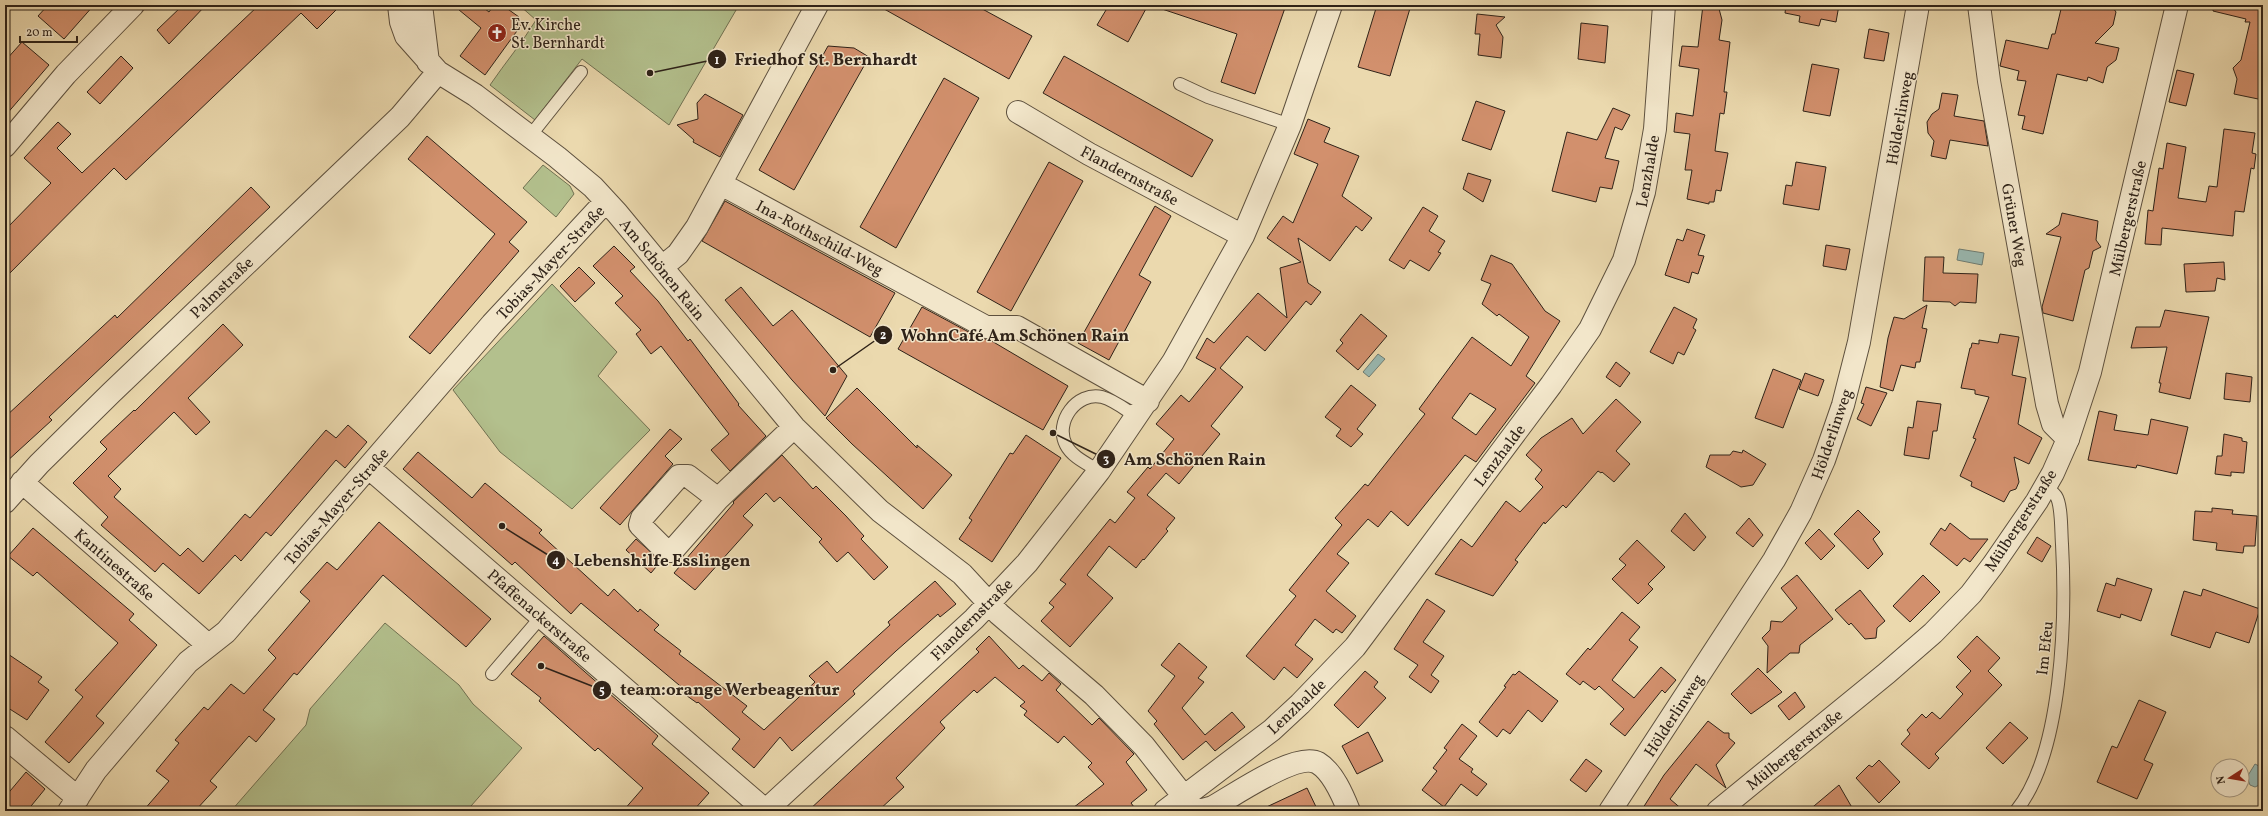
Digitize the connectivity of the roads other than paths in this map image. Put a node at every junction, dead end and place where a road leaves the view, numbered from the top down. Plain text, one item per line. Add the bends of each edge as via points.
1 (133, 5) edge
2 (399, 5) edge
3 (421, 5) edge
4 (817, 5) edge
5 (1664, 5) edge
6 (1918, 5) edge
7 (1979, 5) edge
8 (2177, 5) edge
9 (1329, 6) edge
10 (433, 67) junction
11 (581, 72) dead end
12 (1180, 84) dead end
13 (1018, 112) dead end
14 (1290, 125) junction
15 (530, 136) junction
16 (5, 146) edge
17 (721, 184) junction
18 (606, 201) junction
19 (1243, 236) junction
20 (662, 267) junction
21 (1142, 409) junction
22 (794, 427) junction
23 (2068, 439) junction
24 (369, 468) junction
25 (1099, 471) junction
26 (22, 482) junction
27 (2045, 486) junction
28 (718, 499) dead end
29 (5, 502) edge
30 (989, 603) junction
31 (541, 617) junction
32 (208, 646) junction
33 (492, 674) dead end
34 (5, 737) edge
35 (1184, 797) junction
36 (74, 804) edge
37 (765, 811) edge
38 (1165, 811) edge
39 (1350, 811) edge
40 (1610, 811) edge
41 (1718, 811) edge
42 (2016, 811) edge

1 - 16 street via 66,74
2 - 10 street, Am Schönen Rain via 406,36
3 - 10 street
4 - 17 street
5 - 35 street, Lenzhalde via 1654,128 1644,192 1624,260 1590,329 1538,403 1355,647 1272,730
6 - 40 street, Hölderlinweg via 1859,342 1843,405 1824,460 1801,512 1774,560
7 - 23 street, Grüner Weg via 1989,81 2046,404 2053,424
8 - 23 street, Mülbergerstraße via 2098,342
9 - 14 street, Flandernstraße
10 - 15 street, Am Schönen Rain
10 - 26 street, Palmstraße via 400,117 147,357
11 - 15 lane
12 - 14 lane via 1208,97
13 - 19 street, Flandernstraße via 1089,154
14 - 19 street, Flandernstraße
15 - 18 street, Am Schönen Rain via 571,168
17 - 20 street via 687,242
17 - 21 street, Ina-Rothschild-Weg via 986,327 1017,327
18 - 20 street, Am Schönen Rain
18 - 24 street, Tobias-Mayer-Straße via 492,324
19 - 21 street, Flandernstraße via 1196,323
20 - 22 street, Am Schönen Rain
21 - 25 street, Flandernstraße
21 - 25 lane via 1094,396 1080,400 1068,412 1063,425 1065,443 1072,452
22 - 28 street
22 - 30 street, Am Schönen Rain via 880,511 962,574
23 - 27 street, Mülbergerstraße
24 - 31 street, Pfaffenackerstraße
24 - 32 street, Tobias-Mayer-Straße via 226,632
25 - 30 street, Flandernstraße via 1027,563
26 - 29 street, Palmstraße
26 - 32 street, Kantinestraße
27 - 41 street, Mülbergerstraße via 2016,534 1971,594 1933,633
27 - 42 lane, Im Efeu via 2056,496 2059,511 2064,623 2052,719 2044,752 2033,784
30 - 35 street, Am Schönen Rain via 1009,623 1070,672 1121,721
30 - 37 street, Flandernstraße
31 - 33 lane
31 - 37 street, Pfaffenackerstraße
32 - 36 street, Tobias-Mayer-Straße via 188,662 96,770
34 - 36 street
35 - 38 street, Lenzhalde
35 - 39 street, Am Schönen Rain via 1197,810 1207,809 1283,767 1305,760 1318,763 1324,768

